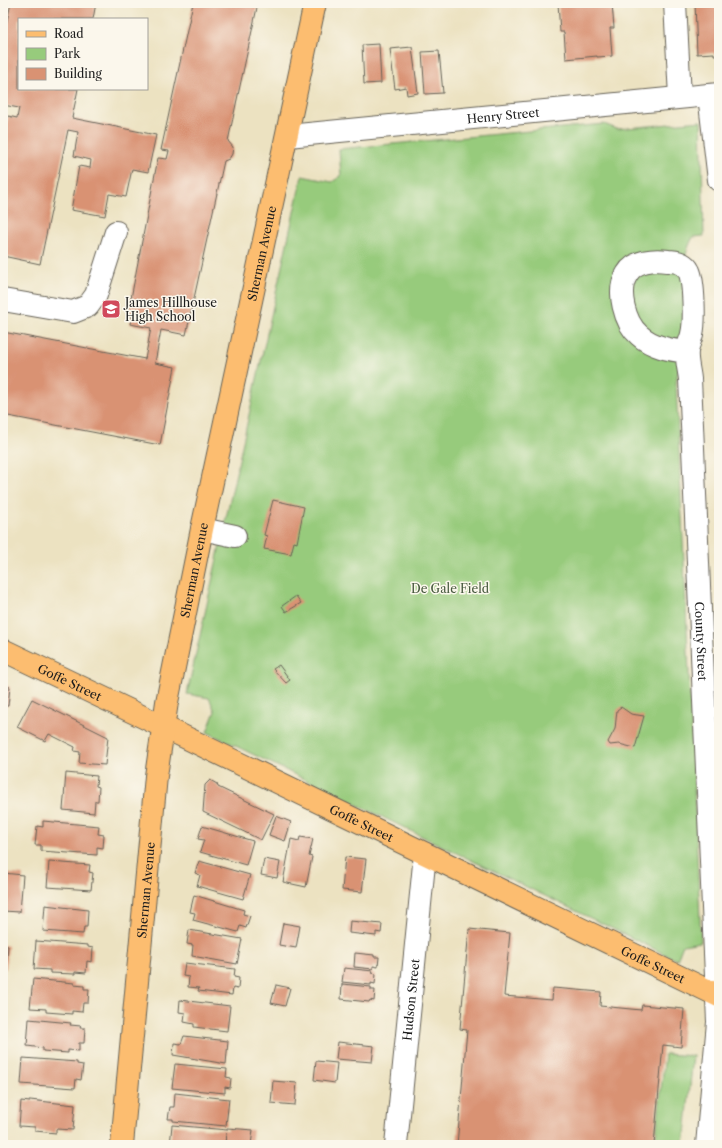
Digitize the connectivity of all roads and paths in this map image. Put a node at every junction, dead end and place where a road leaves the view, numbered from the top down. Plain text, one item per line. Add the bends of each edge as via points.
1 (315, 3) edge
2 (675, 3) edge
3 (714, 95) edge
4 (680, 97) junction
5 (288, 136) junction
6 (719, 180) edge
7 (116, 232) dead end
8 (3, 300) edge
9 (687, 352) dead end
10 (202, 529) junction
11 (235, 536) dead end
12 (3, 650) edge
13 (162, 726) junction
14 (425, 854) junction
15 (718, 996) edge
16 (122, 1145) edge
17 (396, 1145) edge
18 (707, 1145) edge

1 - 5 main road, Sherman Avenue
2 - 4 street
3 - 4 street, Henry Street
3 - 6 street
4 - 5 street, Henry Street
5 - 10 main road, Sherman Avenue
7 - 8 street via 96,294 88,306 73,312
9 - 15 street, County Street
10 - 11 street
10 - 13 main road, Sherman Avenue
12 - 13 main road, Goffe Street
13 - 14 main road, Goffe Street
13 - 16 main road, Sherman Avenue
14 - 15 main road, Goffe Street
14 - 17 street, Hudson Street
15 - 18 street, County Street

